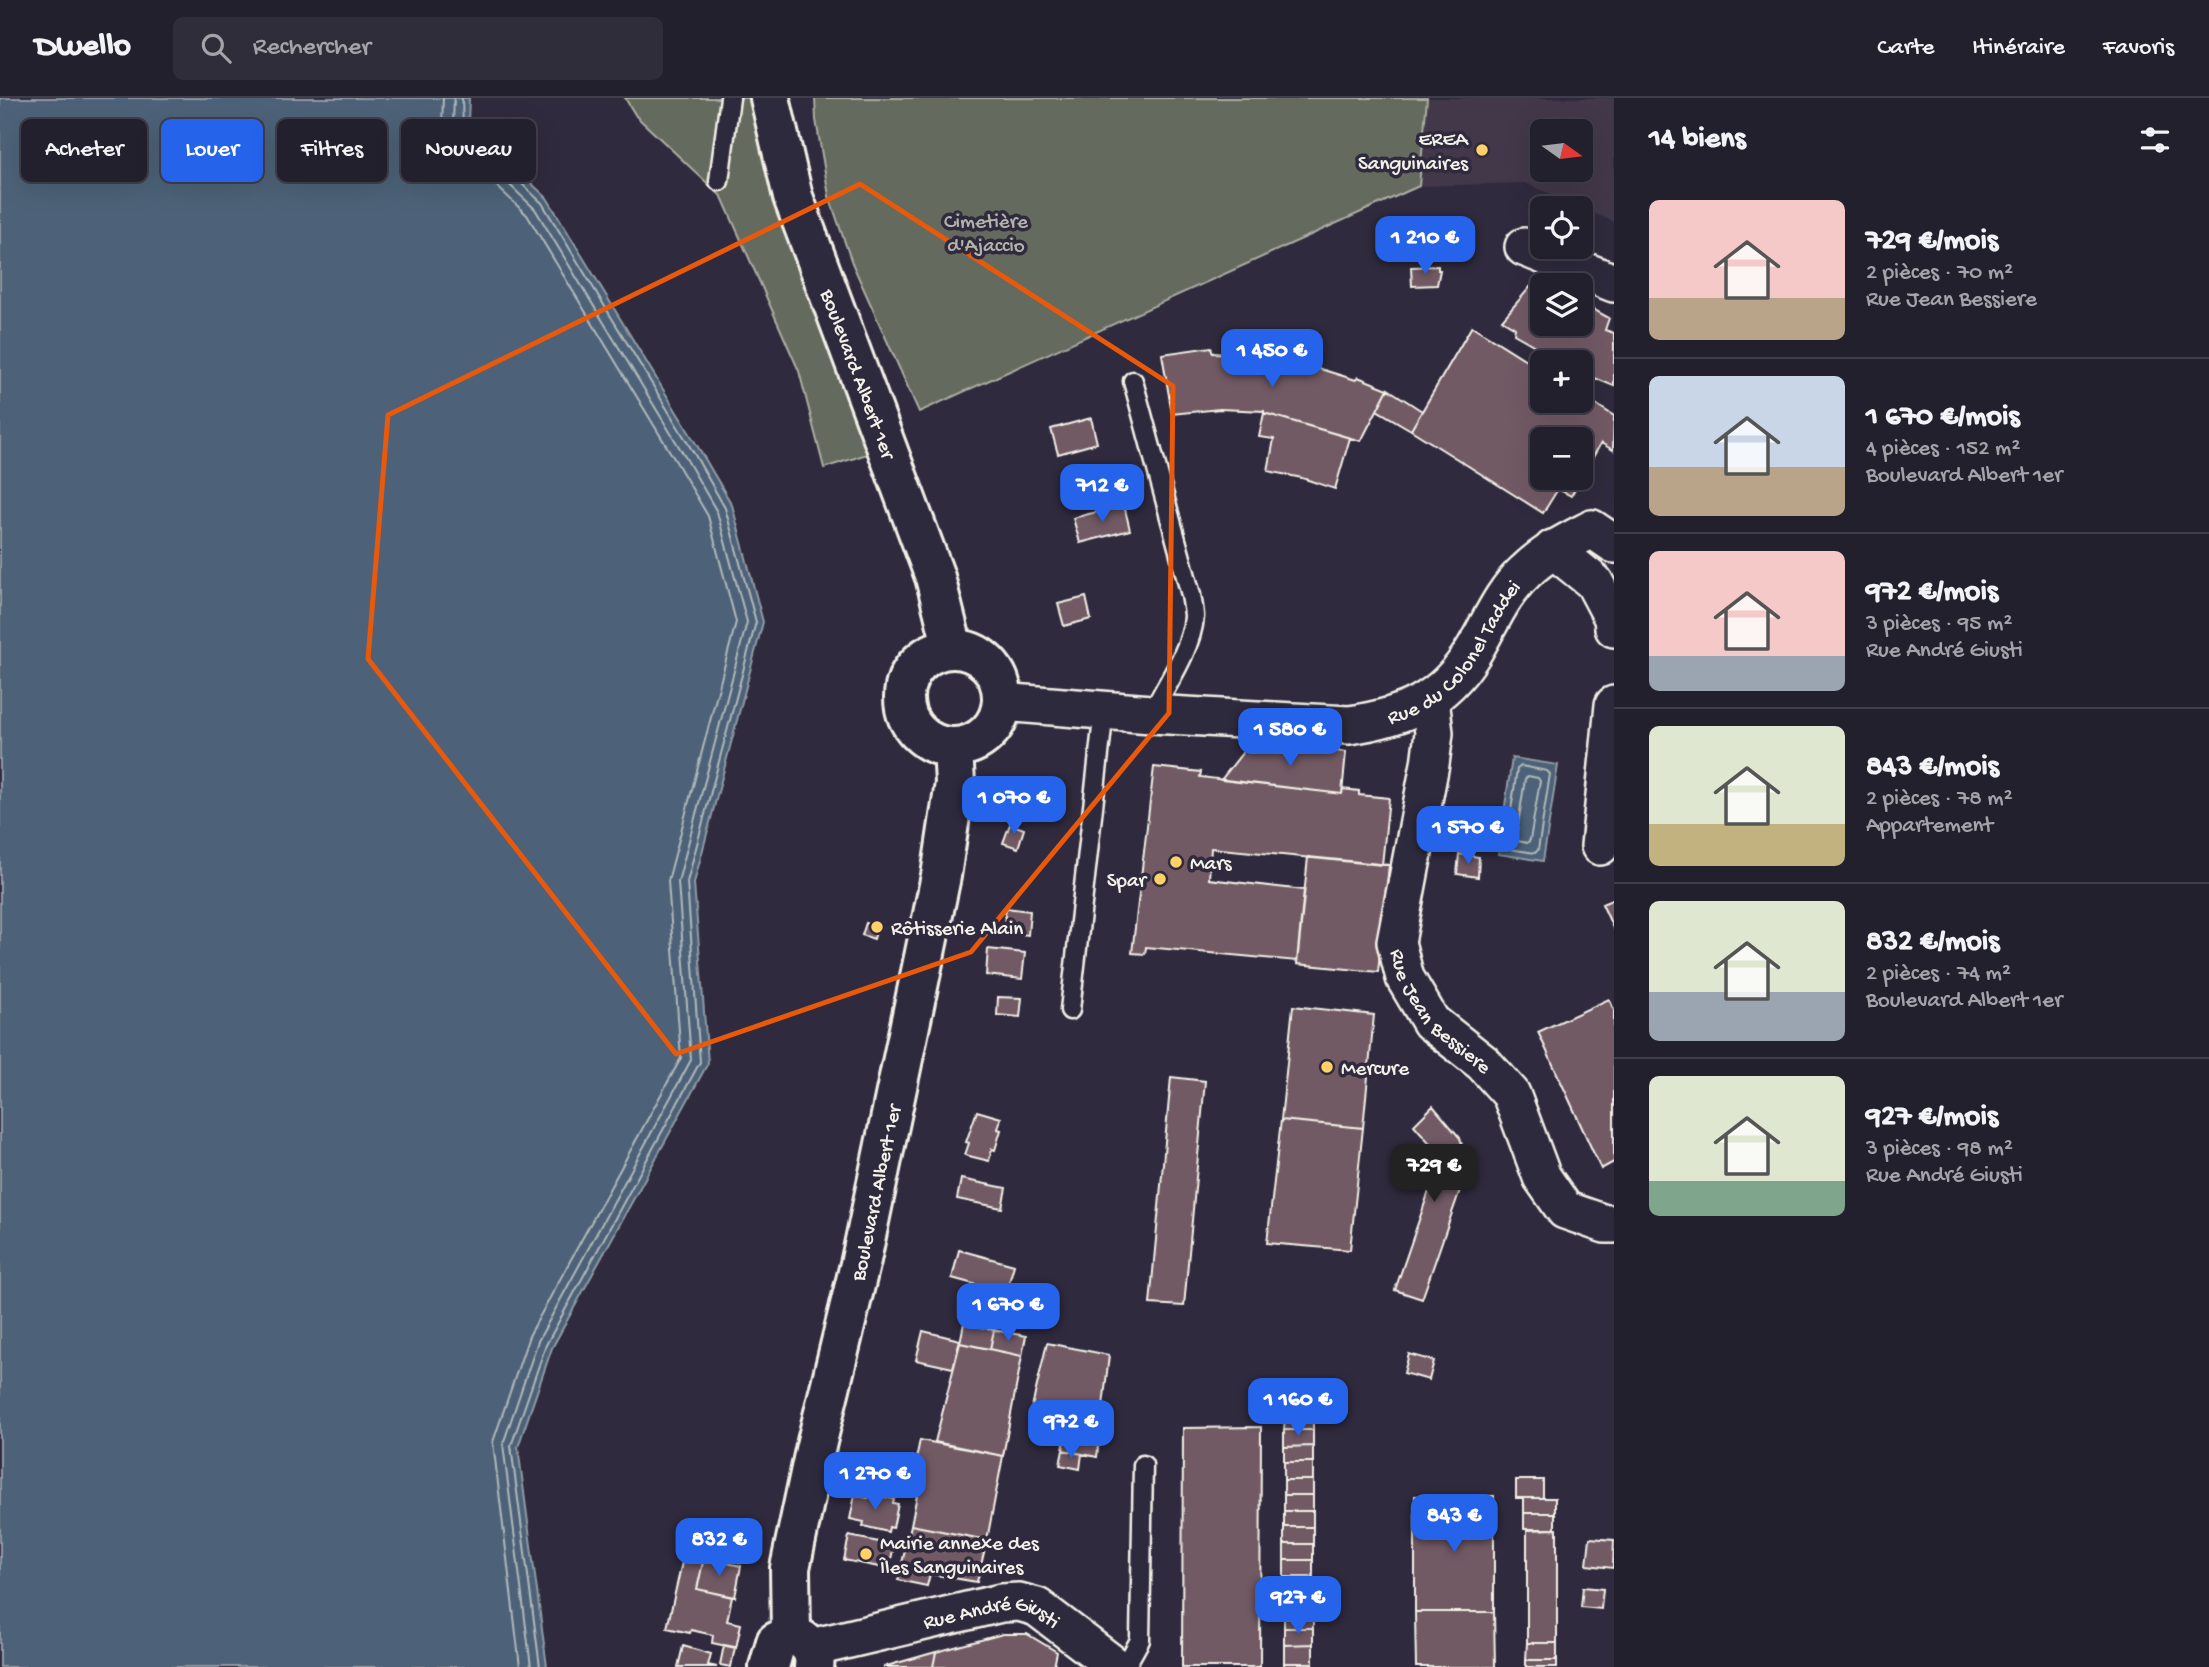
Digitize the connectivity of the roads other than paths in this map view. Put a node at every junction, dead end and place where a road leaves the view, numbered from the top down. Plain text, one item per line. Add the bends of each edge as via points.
1 (730, 98) edge
2 (770, 98) edge
3 (719, 181) dead end
4 (1524, 247) dead end
5 (1614, 284) edge
6 (1133, 381) dead end
7 (1607, 531) edge
8 (1553, 549) junction
9 (1614, 628) edge
10 (953, 649) junction
11 (1430, 699) junction
12 (1002, 702) junction
13 (1614, 705) edge
14 (1104, 710) junction
15 (1151, 714) junction
16 (953, 748) junction
17 (1600, 845) dead end
18 (1070, 1010) dead end
19 (1614, 1224) edge
20 (1143, 1465) dead end
21 (805, 1650) edge
22 (769, 1667) edge
23 (1116, 1667) edge
24 (1125, 1667) edge

1 - 3 lane
2 - 10 main road, Boulevard Albert 1er via 793,197 935,577
4 - 5 street
6 - 15 lane via 1194,616 1177,666
7 - 8 street, Rue du Colonel Taddei
8 - 9 street via 1594,582
8 - 11 street, Rue du Colonel Taddei via 1500,601 1465,663
10 - 12 main road via 969,651 989,665
10 - 16 main road via 924,658 913,669 903,698 913,727 938,746
11 - 15 street, Rue du Colonel Taddei via 1406,712 1349,725
11 - 19 street, Rue Jean Bessiere via 1434,733 1396,942 1405,978 1431,1022 1483,1063 1511,1094 1542,1177 1565,1210
12 - 14 street, Rue du Colonel Taddei
12 - 16 main road via 992,729 968,746
13 - 17 street
14 - 15 street, Rue du Colonel Taddei
14 - 18 lane
16 - 21 main road, Boulevard Albert 1er via 955,783 940,876 861,1259 790,1568
20 - 24 lane via 1140,1640
21 - 22 main road via 776,1642
21 - 23 street, Rue André Giusti via 1019,1602 1037,1607

